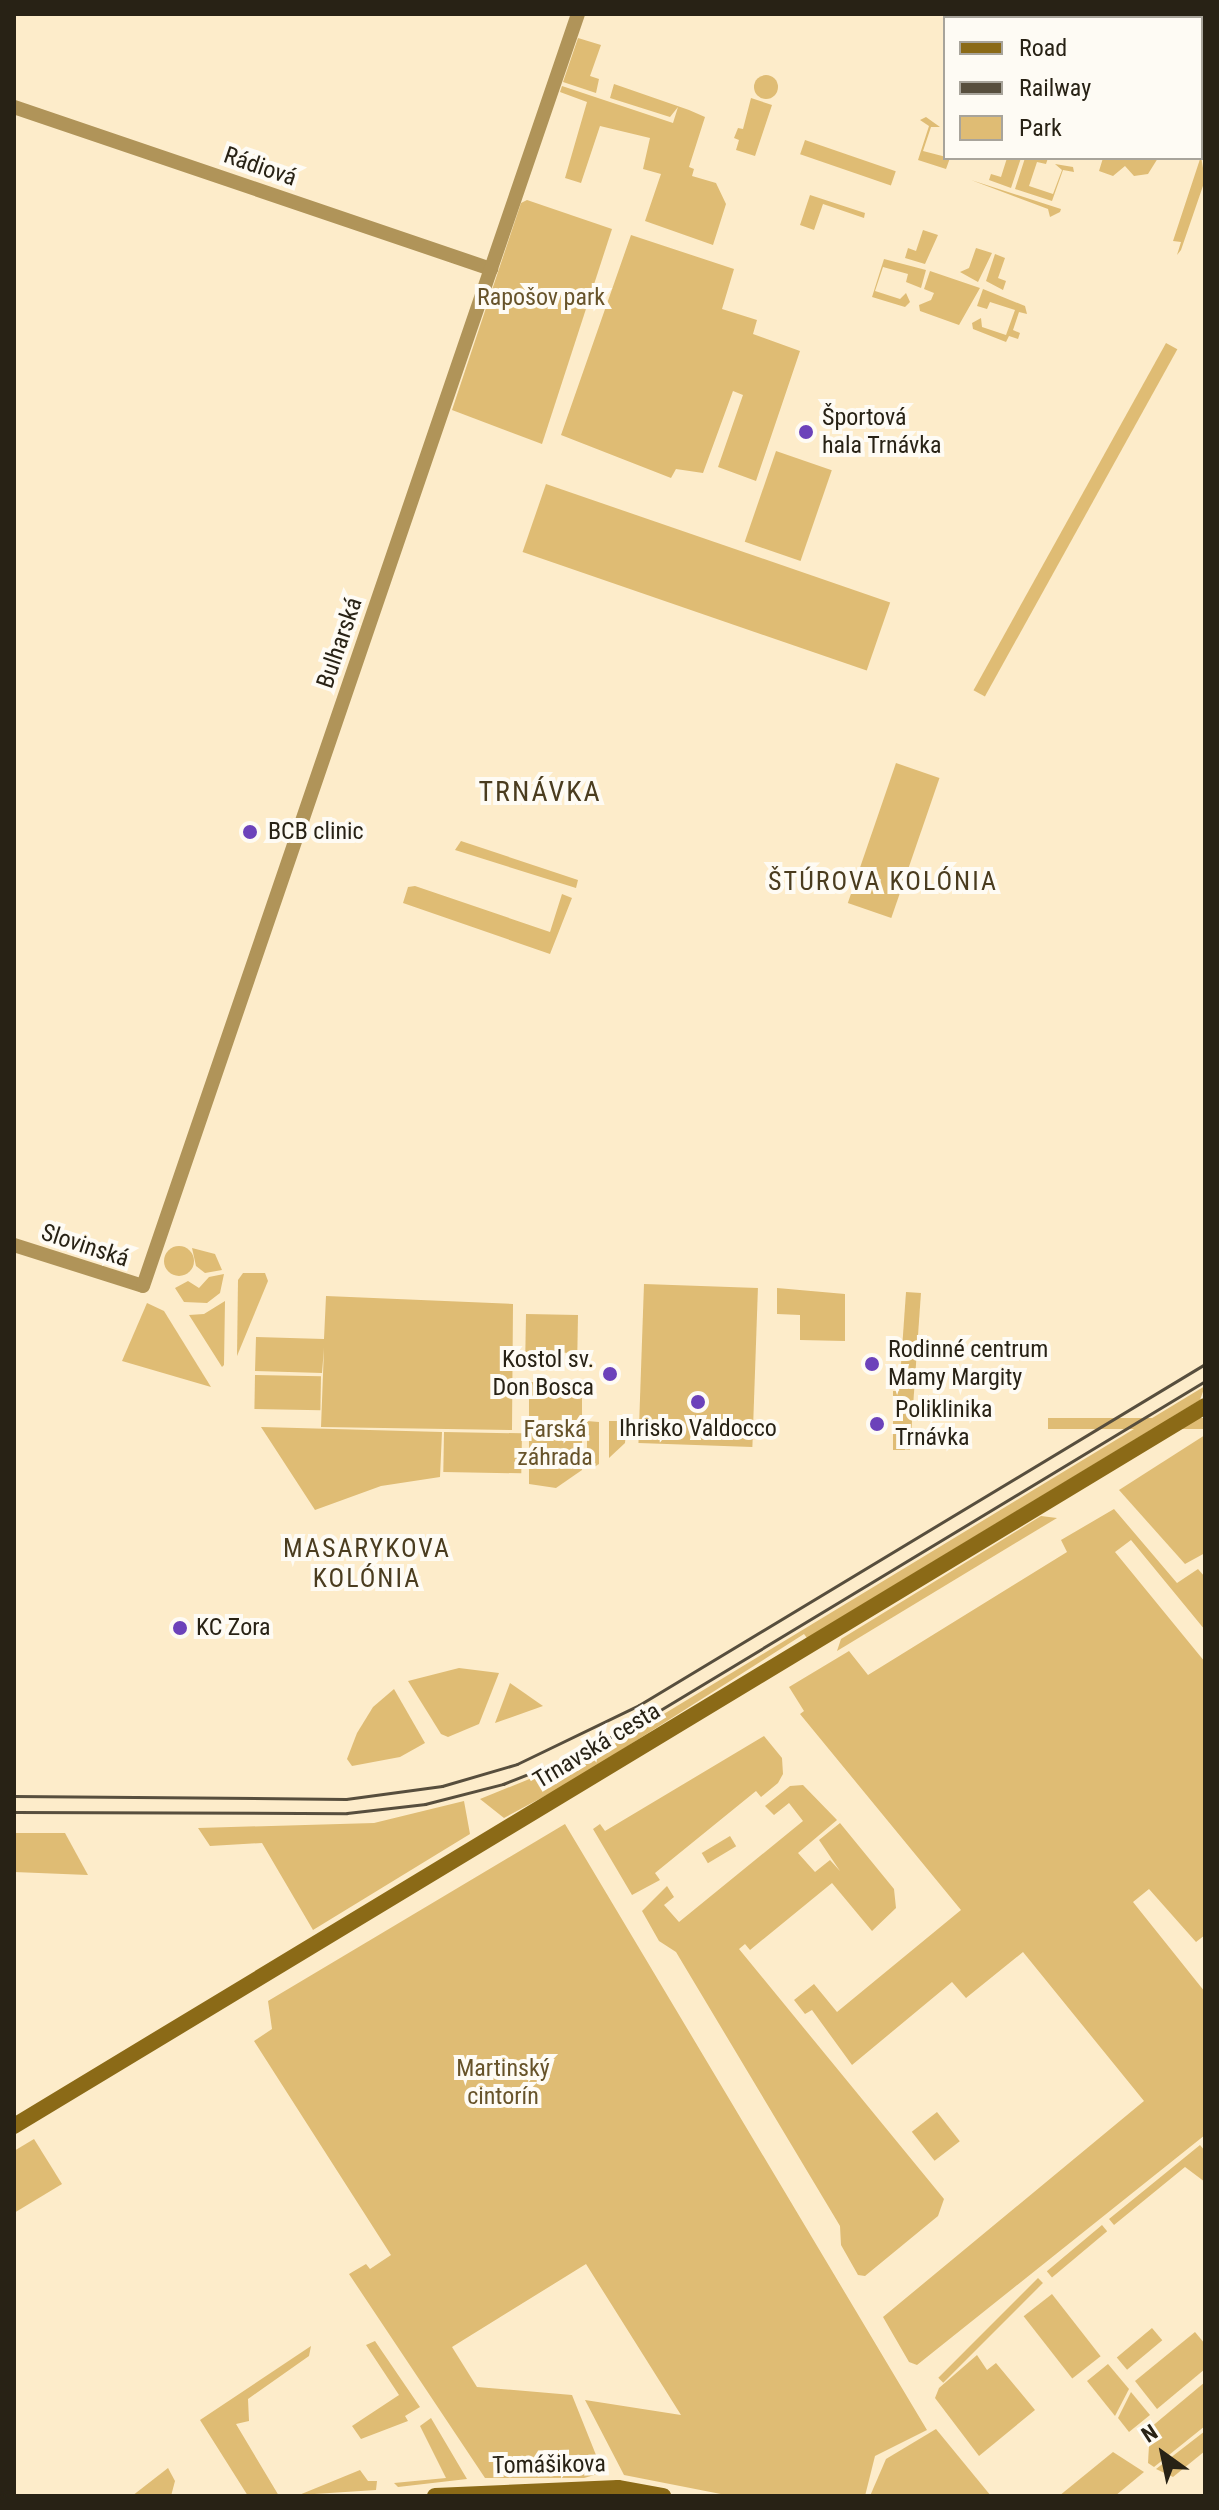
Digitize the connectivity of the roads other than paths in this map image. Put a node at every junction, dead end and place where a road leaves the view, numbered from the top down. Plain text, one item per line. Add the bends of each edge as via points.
1 (578, 14) edge
2 (14, 107) edge
3 (491, 269) junction
4 (14, 1245) edge
5 (143, 1286) joint
6 (1205, 1406) edge
7 (14, 2126) edge
8 (435, 2496) edge
9 (663, 2496) edge

1 - 3 street, Bulharská
2 - 3 street, Rádiová
3 - 5 street, Bulharská
4 - 5 street, Slovinská
6 - 7 main road, Trnavská cesta
8 - 9 main road, Tomášikova via 618,2488

